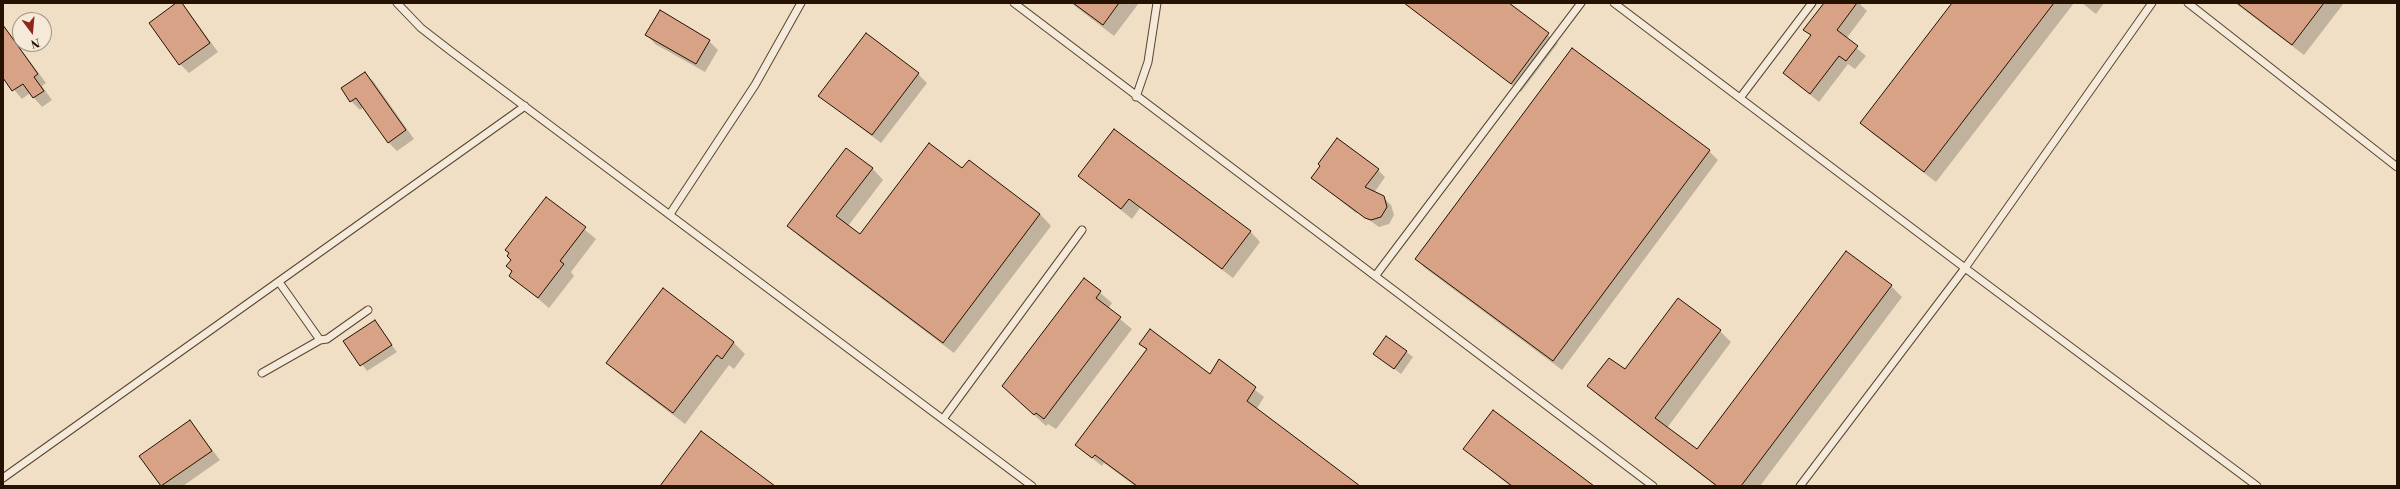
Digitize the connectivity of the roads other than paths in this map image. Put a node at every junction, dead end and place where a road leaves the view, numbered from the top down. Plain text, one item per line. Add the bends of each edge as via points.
1 (397, 3) edge
2 (801, 3) edge
3 (1014, 3) edge
4 (1157, 3) edge
5 (1581, 3) edge
6 (1614, 3) edge
7 (1812, 3) edge
8 (2152, 3) edge
9 (2188, 3) edge
10 (1136, 97) junction
11 (1740, 98) junction
12 (525, 106) junction
13 (2397, 167) edge
14 (670, 214) junction
15 (1082, 230) dead end
16 (1965, 268) junction
17 (1376, 275) junction
18 (279, 282) junction
19 (368, 310) dead end
20 (320, 340) junction
21 (262, 373) dead end
22 (943, 419) junction
23 (3, 478) edge
24 (1032, 486) edge
25 (1653, 486) edge
26 (1800, 486) edge
27 (2256, 486) edge

1 - 12 lane via 421,28
2 - 14 lane via 755,85
3 - 10 lane
4 - 10 lane via 1148,62
5 - 17 lane
6 - 11 lane
7 - 11 lane
8 - 16 lane
9 - 13 lane
10 - 17 lane
11 - 16 lane
12 - 14 lane
12 - 18 lane
14 - 22 lane
15 - 22 lane
16 - 26 lane
16 - 27 lane
17 - 25 lane
18 - 20 lane
18 - 23 lane
19 - 20 lane via 328,339
20 - 21 lane
22 - 24 lane

